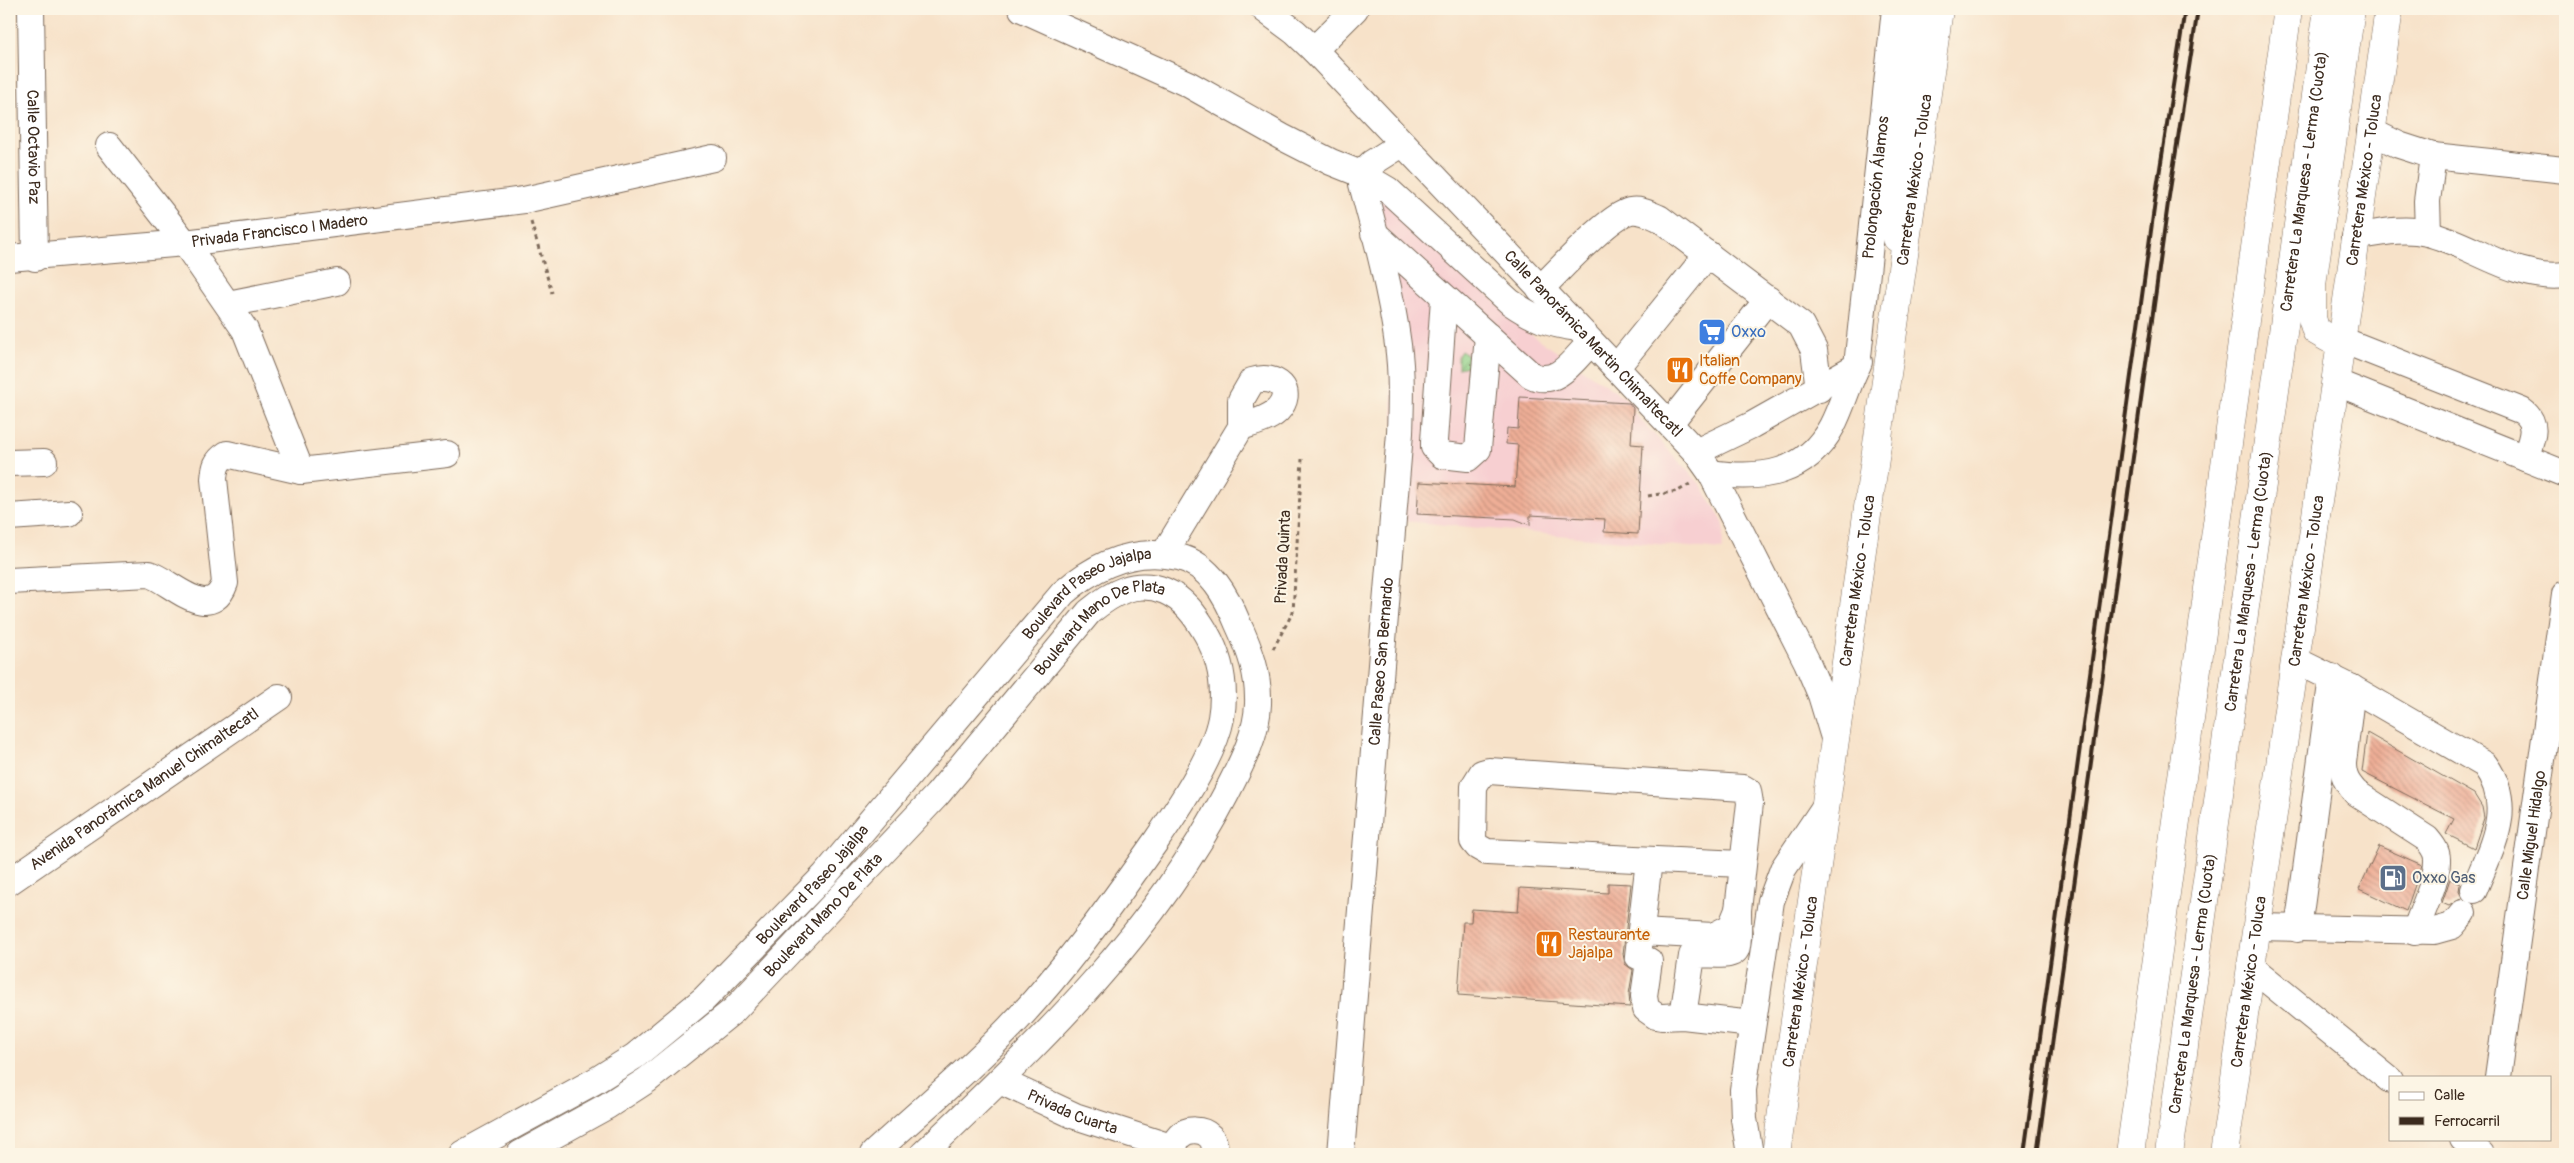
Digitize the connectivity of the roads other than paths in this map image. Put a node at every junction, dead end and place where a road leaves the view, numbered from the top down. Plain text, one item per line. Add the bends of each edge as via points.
1 (31, 9) edge
2 (1022, 9) edge
3 (1264, 9) edge
4 (1355, 9) edge
5 (1895, 9) edge
6 (1913, 9) edge
7 (1939, 9) edge
8 (2288, 9) edge
9 (2328, 9) edge
10 (2351, 9) edge
11 (2389, 9) edge
12 (1314, 50) junction
13 (2370, 131) junction
14 (1402, 144) junction
15 (109, 146) dead end
16 (2433, 156) junction
17 (713, 158) dead end
18 (2565, 170) edge
19 (1876, 173) junction
20 (1362, 174) junction
21 (1374, 232) junction
22 (1896, 232) junction
23 (2428, 233) junction
24 (2355, 237) junction
25 (186, 243) junction
26 (1708, 254) junction
27 (9, 258) edge
28 (35, 258) junction
29 (1904, 258) junction
30 (2565, 275) edge
31 (337, 282) dead end
32 (1540, 290) junction
33 (1444, 298) junction
34 (1768, 299) junction
35 (228, 304) junction
36 (1894, 319) junction
37 (1584, 335) junction
38 (1488, 336) junction
39 (2342, 340) junction
40 (1857, 366) junction
41 (1616, 368) junction
42 (2334, 382) junction
43 (1819, 389) junction
44 (1670, 423) junction
45 (1241, 427) dead end
46 (448, 454) dead end
47 (2526, 458) junction
48 (9, 462) edge
49 (44, 462) dead end
50 (1703, 463) junction
51 (301, 471) junction
52 (2565, 474) edge
53 (69, 513) dead end
54 (9, 517) edge
55 (1164, 554) junction
56 (9, 581) edge
57 (2565, 594) edge
58 (2295, 660) junction
59 (2342, 683) junction
60 (279, 697) dead end
61 (1835, 741) junction
62 (913, 772) junction
63 (937, 795) junction
64 (1826, 805) junction
65 (1176, 812) junction
66 (1207, 830) junction
67 (1649, 860) junction
68 (1741, 864) junction
69 (9, 882) edge
70 (1738, 910) junction
71 (2257, 927) junction
72 (2298, 929) junction
73 (1641, 932) junction
74 (2415, 932) junction
75 (2251, 967) junction
76 (1646, 980) junction
77 (1686, 982) junction
78 (1683, 1016) junction
79 (1752, 1024) junction
80 (2498, 1076) edge
81 (2389, 1079) edge
82 (1000, 1081) junction
83 (2464, 1140) edge
84 (2490, 1140) edge
85 (1175, 1151) edge
86 (462, 1154) edge
87 (520, 1154) edge
88 (873, 1154) edge
89 (923, 1154) edge
90 (1214, 1154) edge
91 (1341, 1154) edge
92 (1750, 1154) edge
93 (1776, 1154) edge
94 (2130, 1154) edge
95 (2169, 1154) edge
96 (2224, 1154) edge
97 (2481, 1154) edge
98 (2488, 1154) edge

1 - 28 street, Calle Octavio Paz
2 - 20 street via 1188,84 1290,141
3 - 12 street, Calle Panorámica Martin Chimaltecatl
4 - 12 street
5 - 19 street, Prolongación Álamos
6 - 22 main road via 1895,143 1893,199
7 - 29 main road, Carretera México - Toluca
8 - 94 main road
9 - 95 main road, Carretera La Marquesa - Lerma (Cuota)
10 - 39 main road via 2312,285 2312,318 2316,331 2328,338
11 - 13 main road, Carretera México - Toluca
12 - 14 street, Calle Panorámica Martin Chimaltecatl
13 - 16 street
13 - 24 main road, Carretera México - Toluca
14 - 20 street via 1372,163
14 - 32 street, Calle Panorámica Martin Chimaltecatl
15 - 25 street
16 - 18 street
16 - 23 street via 2426,201
17 - 25 street, Privada Francisco I Madero via 524,200
19 - 22 main road via 1881,202
19 - 40 street, Prolongación Álamos
20 - 21 street, Calle Paseo San Bernardo
20 - 37 street via 1388,190 1510,302 1530,316
21 - 33 street
21 - 91 street, Calle Paseo San Bernardo via 1398,345 1400,433
22 - 29 main road
23 - 24 street via 2404,230
23 - 30 street via 2538,276
24 - 39 main road, Carretera México - Toluca
25 - 28 street, Privada Francisco I Madero
25 - 35 street
26 - 32 street via 1659,218 1632,211 1614,218
26 - 34 street
26 - 41 street
27 - 28 street
29 - 36 main road, Carretera México - Toluca
31 - 35 street
32 - 37 street, Calle Panorámica Martin Chimaltecatl
33 - 38 street
33 - 38 street via 1434,441 1434,447 1442,455 1468,458 1478,449
34 - 43 street via 1801,325 1809,337
34 - 44 street
35 - 51 street via 245,330
36 - 40 street, Prolongación Álamos via 1873,341
36 - 61 main road, Carretera México - Toluca
37 - 38 street via 1556,378 1547,380 1531,375
37 - 41 street, Calle Panorámica Martin Chimaltecatl
39 - 42 main road, Carretera México - Toluca
39 - 47 street via 2522,411 2534,428
40 - 43 street
40 - 50 street, Prolongación Álamos via 1832,426 1822,442 1799,463 1760,476 1738,477
41 - 44 street, Calle Panorámica Martin Chimaltecatl
42 - 47 street
42 - 58 main road, Carretera México - Toluca
43 - 50 street
44 - 50 street, Calle Panorámica Martin Chimaltecatl
45 - 55 street
46 - 51 street
47 - 52 street
48 - 49 street
50 - 61 street, Calle Panorámica Martin Chimaltecatl via 1807,662 1822,695
51 - 56 street via 227,454 220,458 214,467 214,479 225,583 216,596 193,600 149,574
53 - 54 street
55 - 62 street, Boulevard Paseo Jajalpa via 1123,558 1081,577 1063,593
55 - 66 street, Boulevard Paseo Jajalpa via 1185,559 1204,571 1218,586 1232,608 1252,655 1257,678 1258,705 1254,731 1241,765
57 - 80 street, Calle Miguel Hidalgo
58 - 59 street
58 - 71 main road, Carretera México - Toluca
59 - 72 street
59 - 74 street via 2343,775 2356,793 2427,838 2438,858
59 - 74 street via 2474,756 2494,776 2500,803 2498,828 2469,901 2452,926 2445,930
60 - 69 street, Avenida Panorámica Manuel Chimaltecatl
61 - 64 main road, Carretera México - Toluca
62 - 63 street
62 - 86 street, Boulevard Paseo Jajalpa via 781,922 665,1033 595,1081
63 - 65 street, Boulevard Mano De Plata via 1089,612 1109,595 1129,587 1147,586 1166,591 1184,602 1197,619 1220,664 1224,691 1221,718 1213,744
63 - 87 street, Boulevard Mano De Plata via 734,1010 709,1032 607,1106
64 - 79 street via 1792,853 1777,884 1771,902
64 - 93 main road, Carretera México - Toluca
65 - 66 street
65 - 88 street, Boulevard Mano De Plata via 1127,883 1035,1000 960,1076
66 - 82 street, Boulevard Paseo Jajalpa via 1152,912 1116,957 1052,1030
67 - 68 street
67 - 68 street via 1487,852 1473,841 1477,778 1488,771 1743,788 1748,791 1750,803
67 - 73 street
68 - 70 street
70 - 73 street via 1731,926 1713,936
70 - 77 street via 1735,952 1730,955 1702,953 1692,956
71 - 72 street
71 - 75 main road, Carretera México - Toluca
72 - 74 street
73 - 76 street via 1638,956 1649,961
75 - 81 street
75 - 96 main road, Carretera México - Toluca
76 - 77 street via 1672,969 1678,971
76 - 78 street via 1646,1010 1656,1016
77 - 78 street
78 - 79 street
79 - 92 street via 1743,1090
82 - 85 street, Privada Cuarta via 1075,1116
82 - 89 street, Boulevard Paseo Jajalpa
83 - 97 street
84 - 98 street
85 - 90 street via 1182,1134 1197,1129 1214,1141

